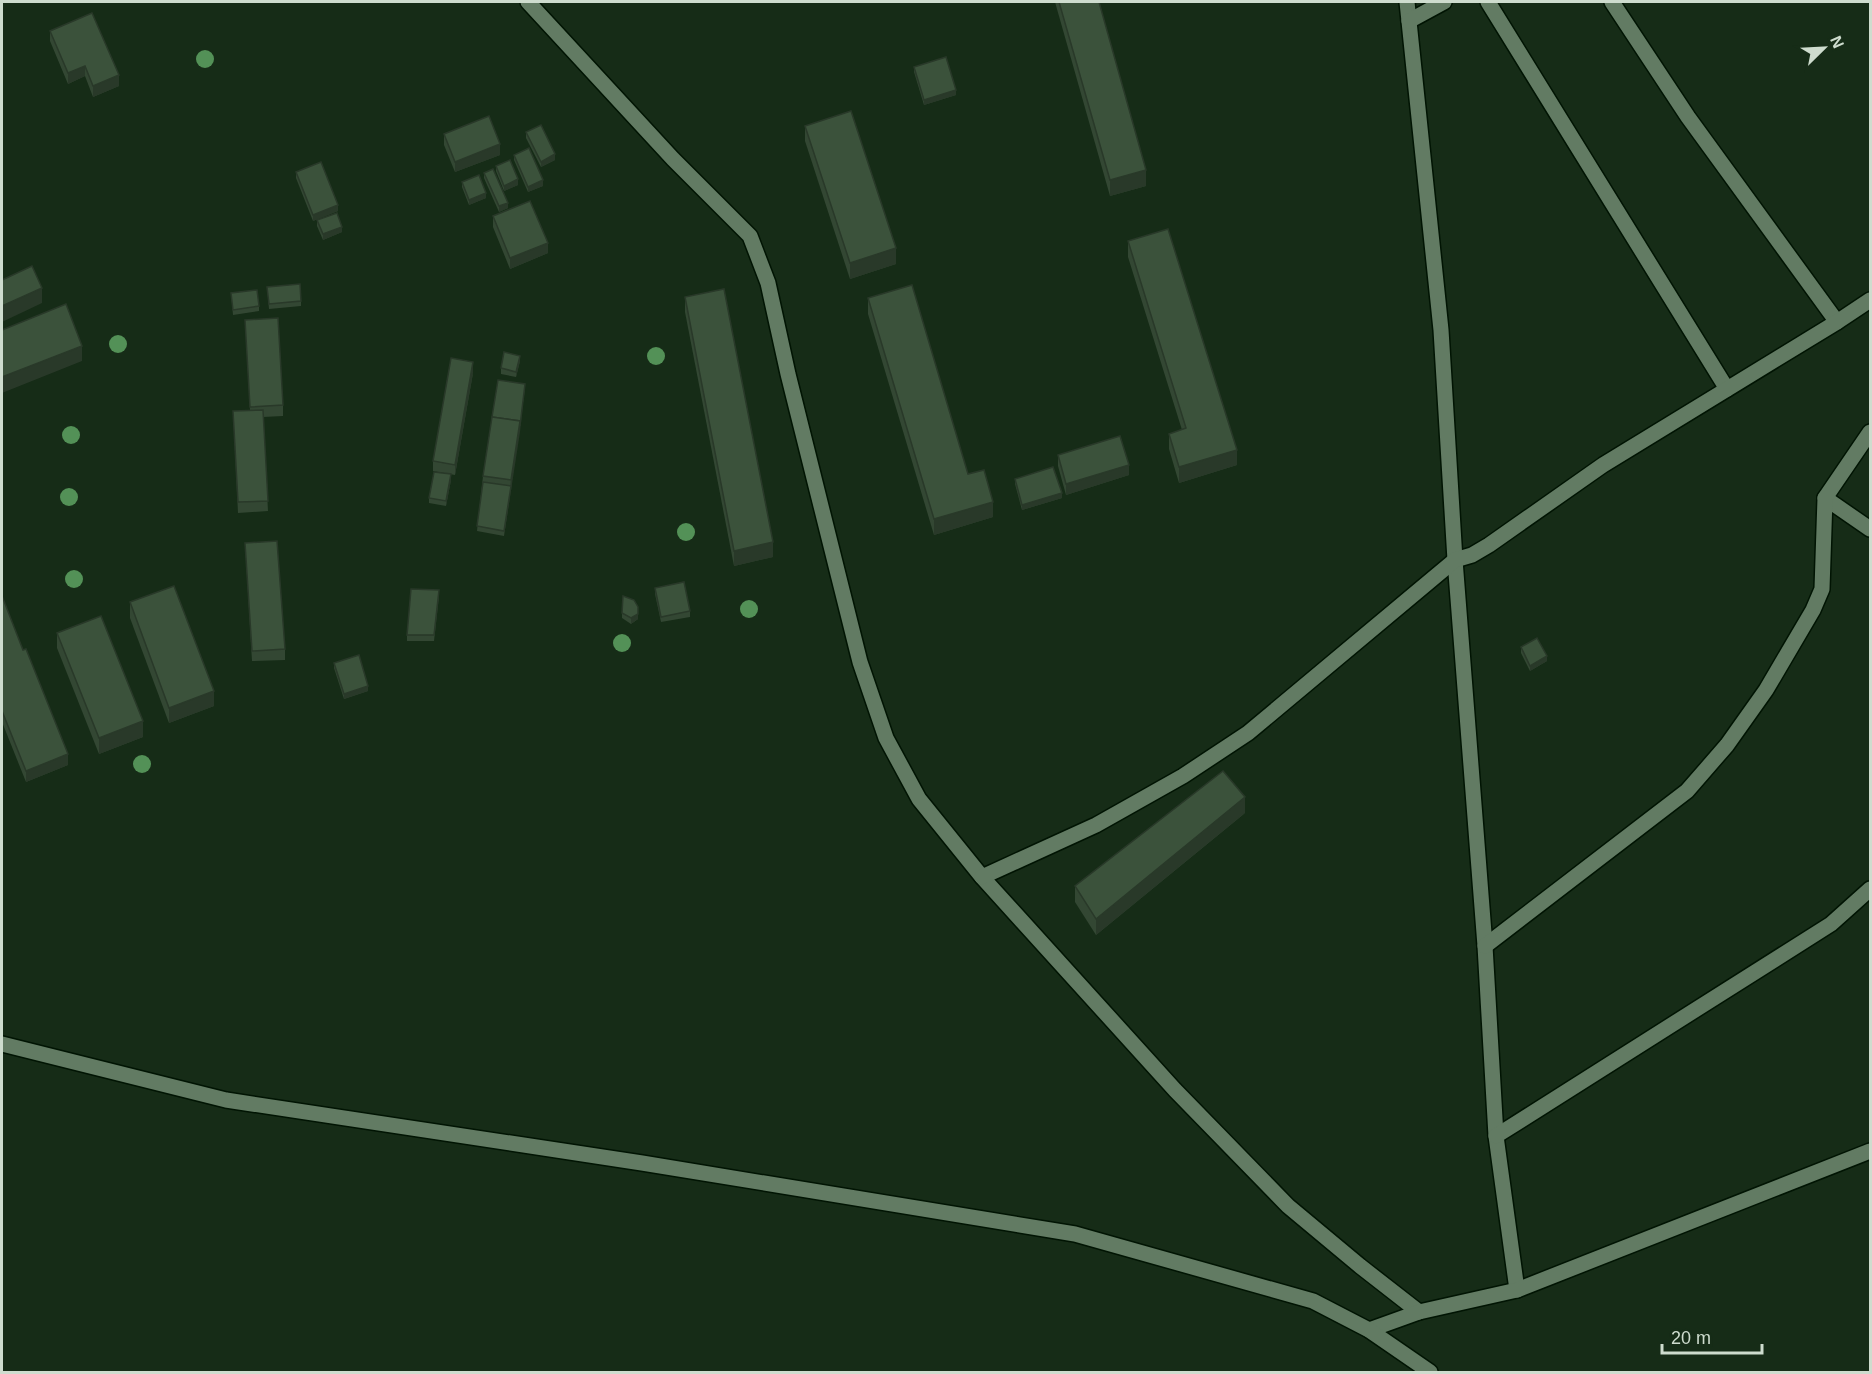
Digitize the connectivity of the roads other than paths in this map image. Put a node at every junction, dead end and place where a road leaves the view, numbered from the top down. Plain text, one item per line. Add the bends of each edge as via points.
1 (528, 2) edge
2 (1407, 2) edge
3 (1444, 2) edge
4 (1488, 2) edge
5 (1612, 2) edge
6 (1409, 21) junction
7 (1870, 300) edge
8 (1837, 322) junction
9 (1726, 390) junction
10 (1870, 432) edge
11 (1825, 498) junction
12 (1870, 529) edge
13 (1455, 560) junction
14 (982, 877) junction
15 (1870, 889) edge
16 (1485, 946) junction
17 (2, 1044) edge
18 (1496, 1136) junction
19 (1870, 1151) edge
20 (1517, 1290) junction
21 (1419, 1312) junction
22 (1369, 1330) junction
23 (1430, 1372) edge

1 - 14 street via 750,236 768,283 860,662 886,738 919,799
2 - 6 street
3 - 6 street
4 - 9 street
5 - 8 street via 1688,117
6 - 13 street via 1441,330
7 - 8 street
8 - 9 street
9 - 13 street via 1603,465 1489,545
10 - 11 street
11 - 12 street
11 - 16 street via 1822,589 1766,690 1727,745 1687,791
13 - 14 street via 1248,733 1183,776 1096,825
13 - 16 street
14 - 21 street via 1175,1090 1288,1206
15 - 18 street via 1831,924
16 - 18 street
17 - 22 street via 226,1100 1075,1234 1313,1301
18 - 20 street
19 - 20 street
20 - 21 street
21 - 22 street
22 - 23 street

